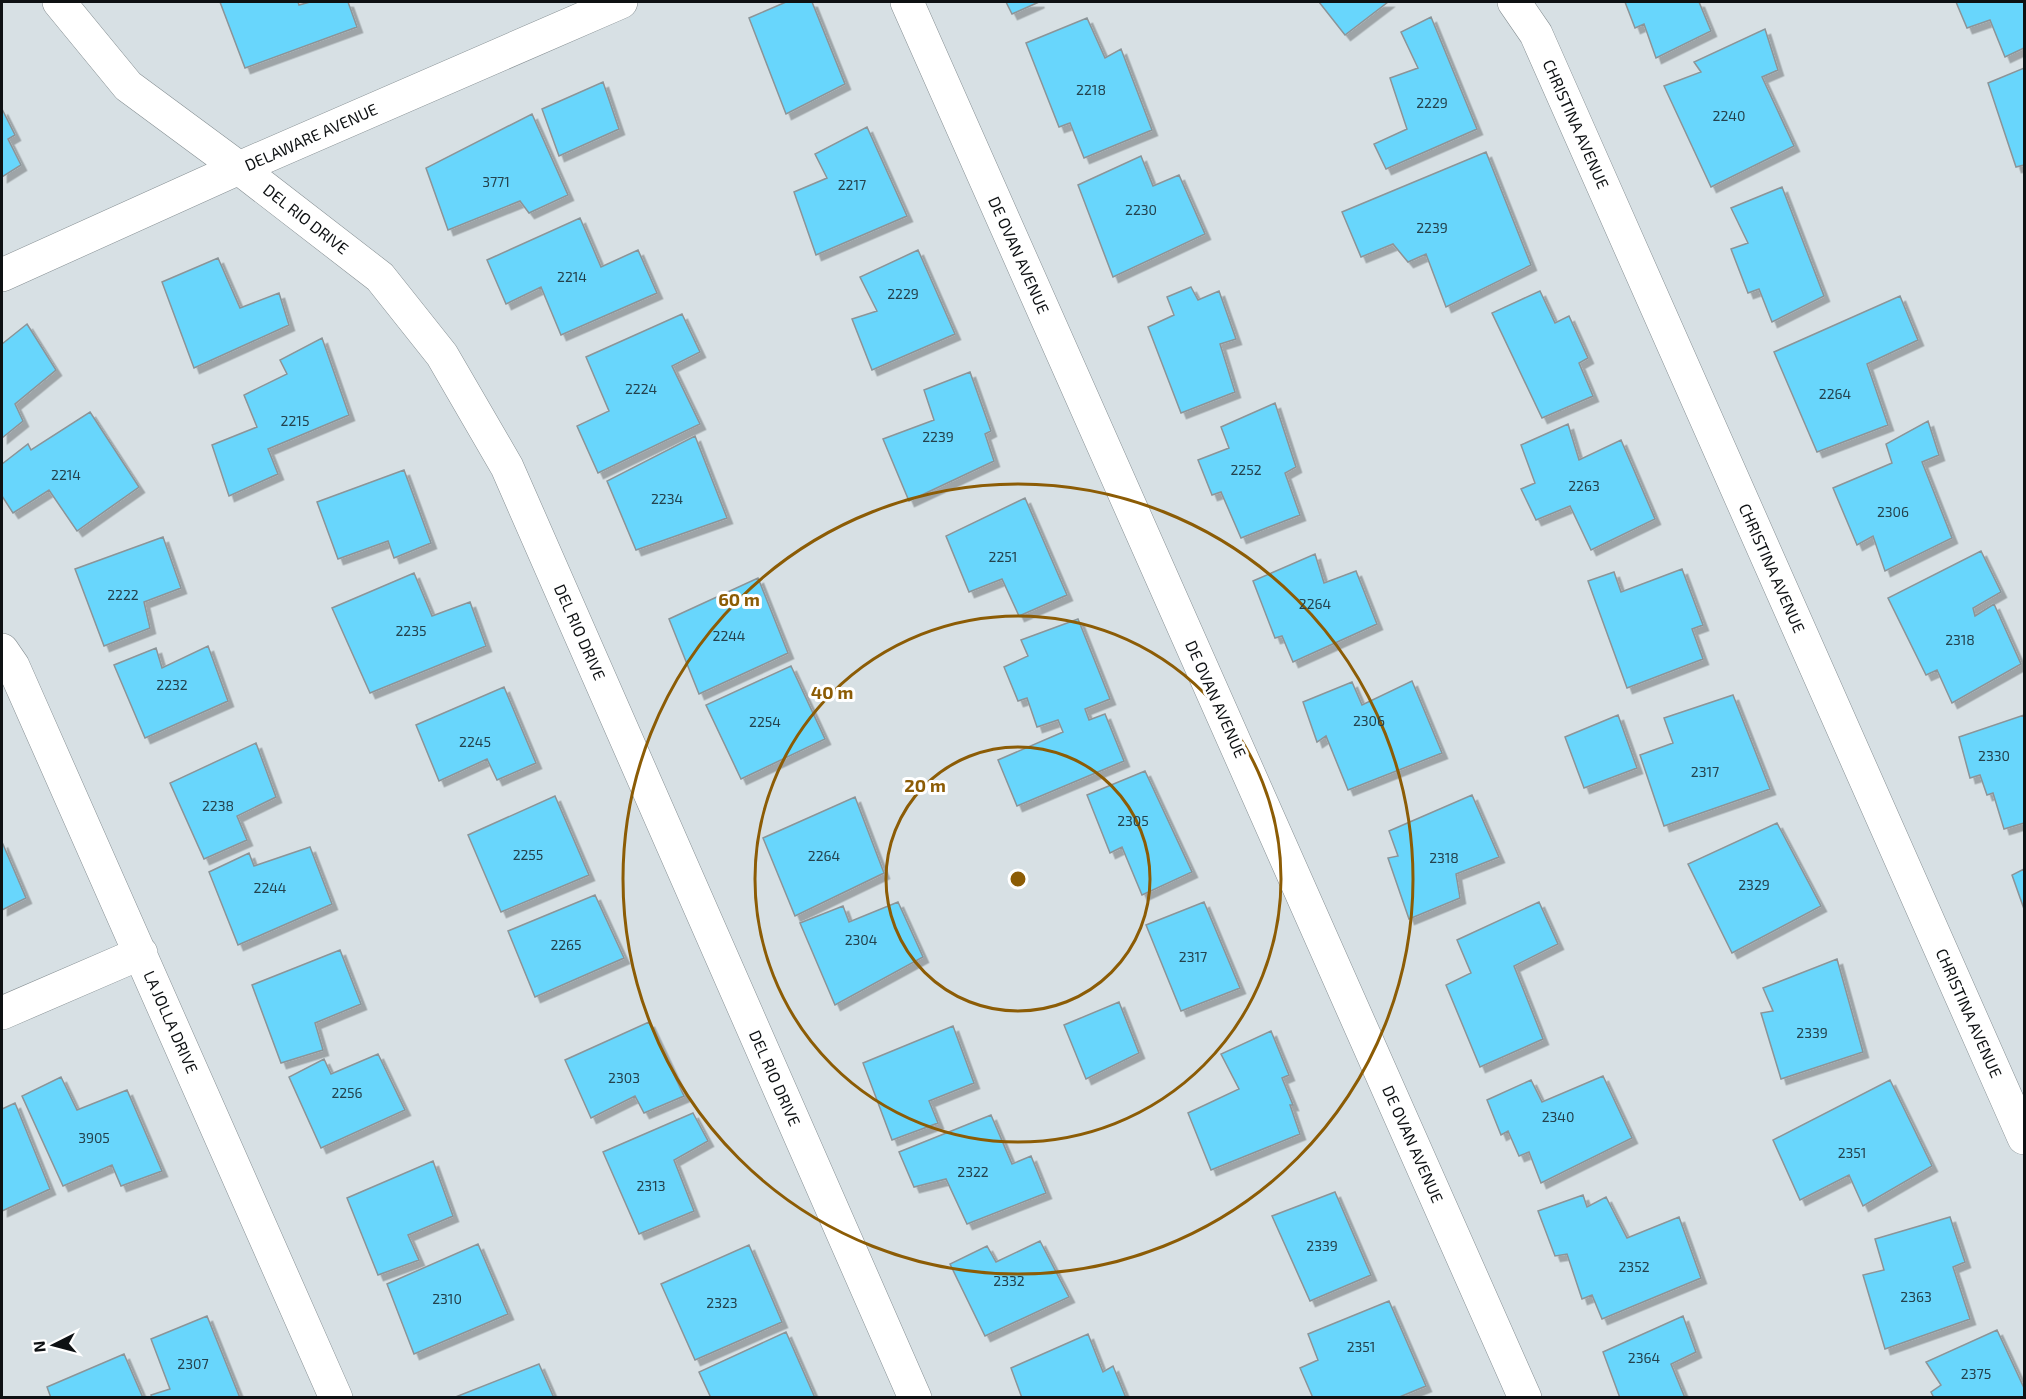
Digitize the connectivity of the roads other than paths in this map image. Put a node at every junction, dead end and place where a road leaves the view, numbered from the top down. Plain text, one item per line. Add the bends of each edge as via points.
1 (59, 2) edge
2 (621, 2) edge
3 (907, 2) edge
4 (1514, 2) edge
5 (239, 168) junction
6 (2, 275) edge
7 (2, 650) edge
8 (141, 953) junction
9 (2, 1012) edge
10 (2025, 1138) edge
11 (336, 1398) edge
12 (915, 1398) edge
13 (1525, 1398) edge

1 - 5 street, DEL RIO DRIVE via 128,86
2 - 5 street, DELAWARE AVENUE
3 - 13 street, DE OVAN AVENUE
4 - 10 street, CHRISTINA AVENUE via 1541,45
5 - 6 street, DELAWARE AVENUE
5 - 12 street, DEL RIO DRIVE via 380,277 442,355 507,467
7 - 8 street, LA JOLLA DRIVE via 13,666
8 - 9 street
8 - 11 street, LA JOLLA DRIVE

